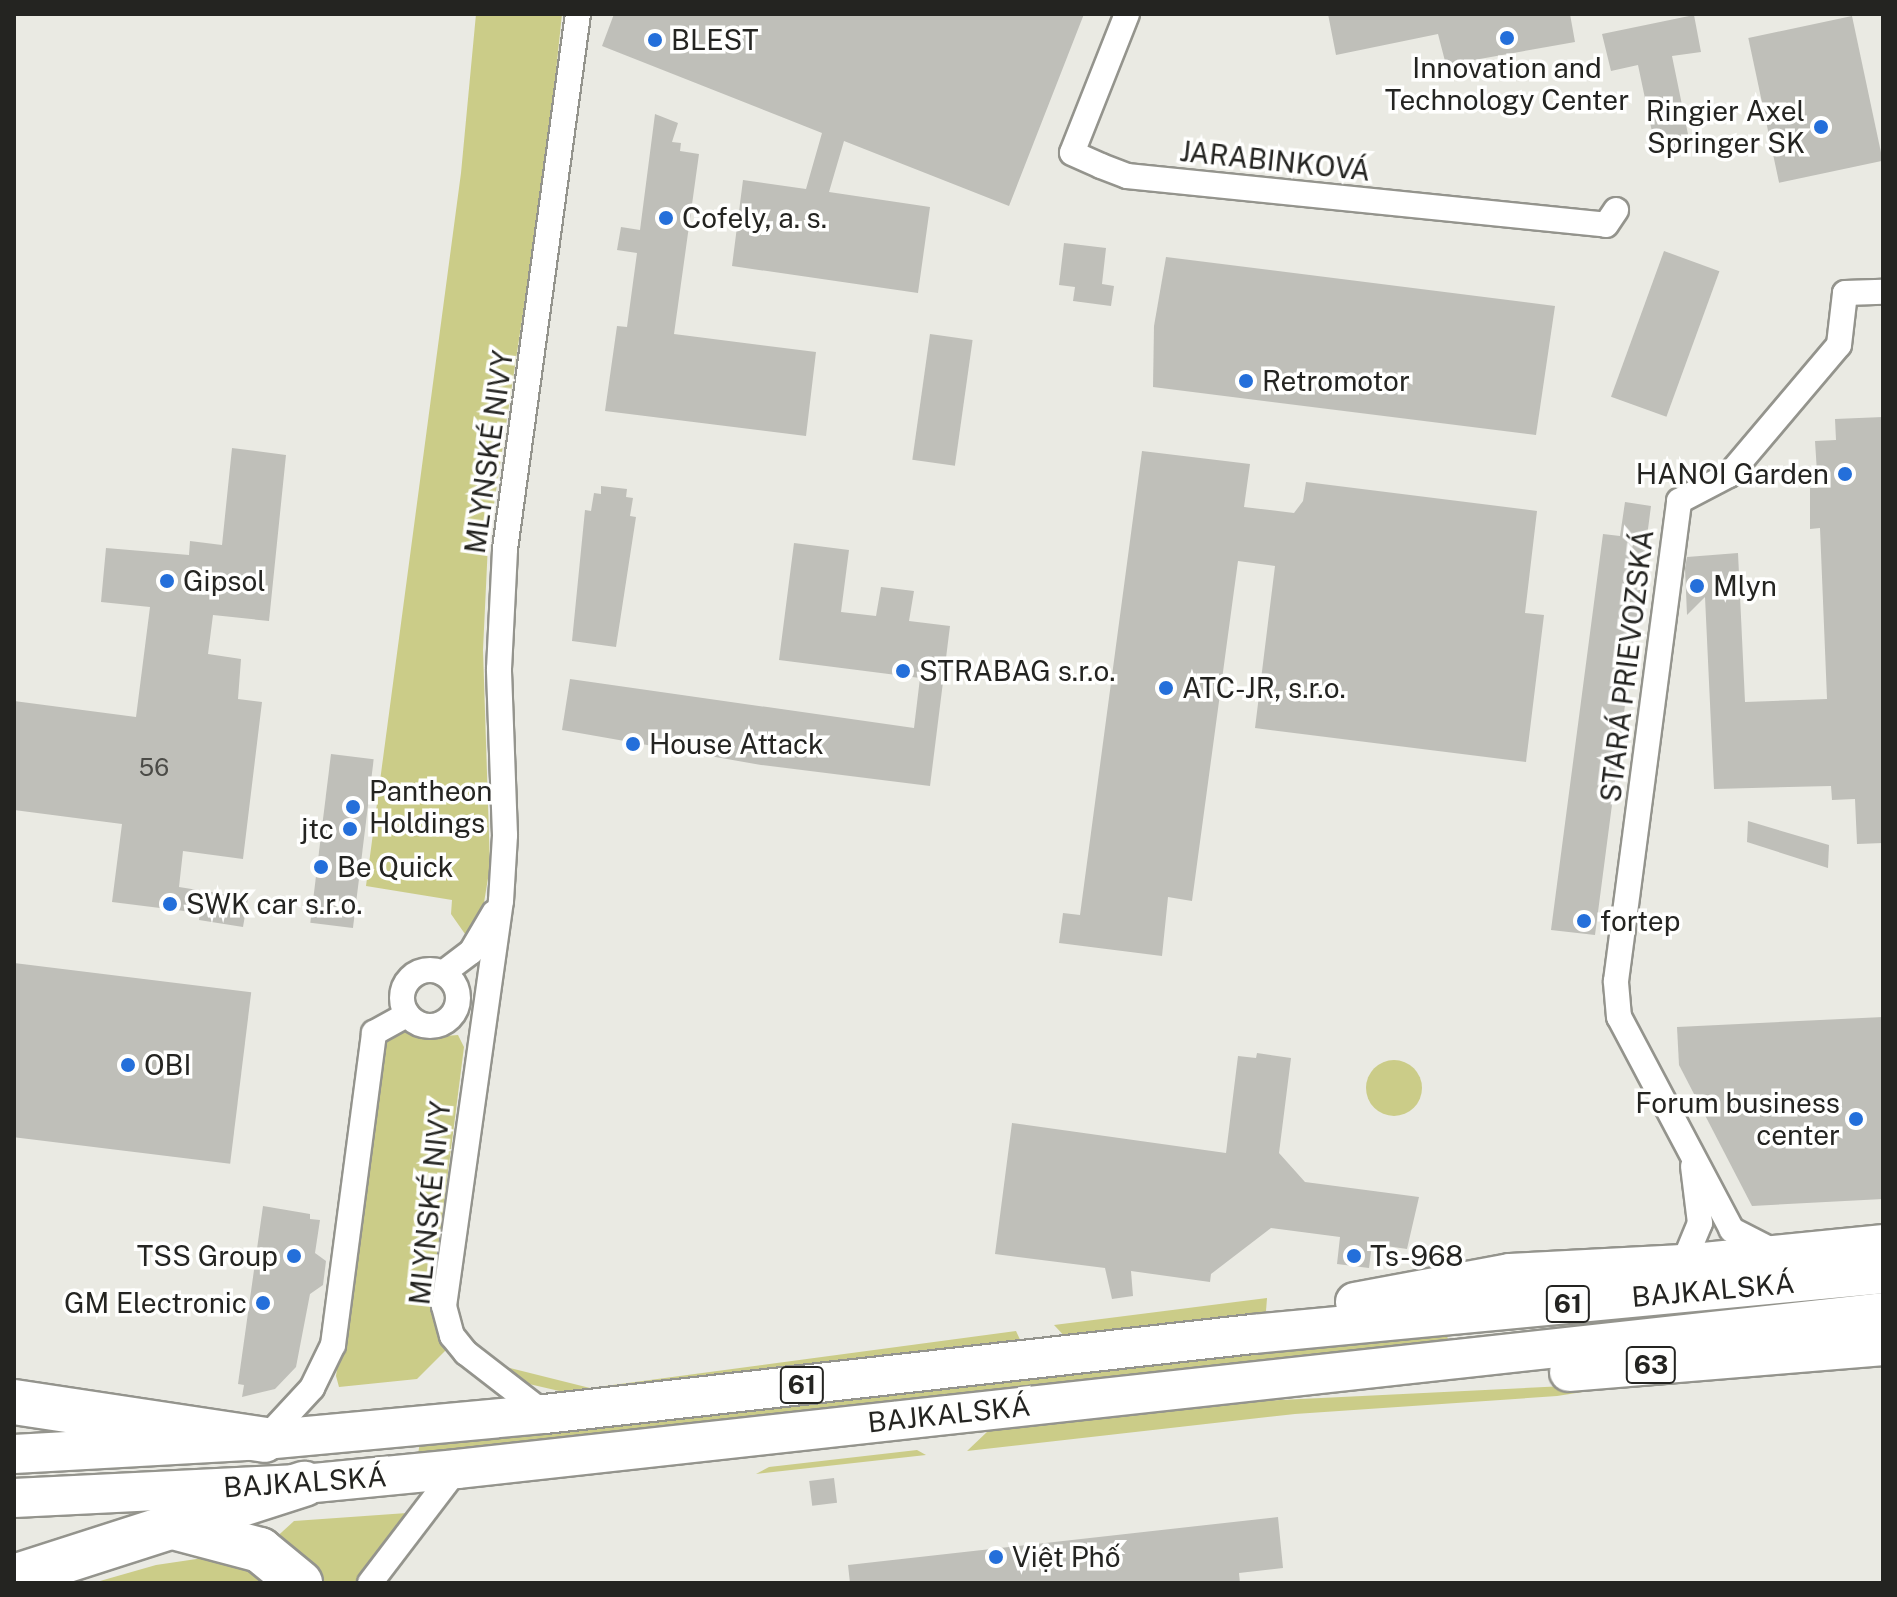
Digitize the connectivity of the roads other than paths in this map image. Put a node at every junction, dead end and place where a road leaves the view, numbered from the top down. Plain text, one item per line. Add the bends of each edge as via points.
1 (578, 14) edge
2 (1127, 14) edge
3 (1616, 210) dead end
4 (1883, 292) edge
5 (501, 901) junction
6 (493, 971) junction
7 (451, 992) junction
8 (407, 1015) junction
9 (479, 1049) junction
10 (1686, 1137) junction
11 (1883, 1244) edge
12 (1783, 1255) junction
13 (1683, 1264) junction
14 (1883, 1274) edge
15 (1883, 1312) edge
16 (1253, 1334) junction
17 (1883, 1346) edge
18 (1274, 1379) junction
19 (14, 1402) edge
20 (545, 1414) junction
21 (264, 1440) junction
22 (14, 1454) edge
23 (457, 1469) junction
24 (304, 1484) junction
25 (14, 1498) edge
26 (175, 1528) junction
27 (14, 1577) edge
28 (300, 1583) edge
29 (370, 1583) edge

1 - 5 street, MLYNSKÉ NIVY via 503,577
2 - 3 street, JARABINKOVÁ via 1072,153 1101,166 1127,176 1606,225
4 - 10 street, STARÁ PRIEVOZSKÁ via 1845,293 1839,345 1729,475 1679,501 1616,995 1619,1017
5 - 6 street, MLYNSKÉ NIVY
5 - 7 street, MLYNSKÉ NIVY
6 - 7 street, MLYNSKÉ NIVY via 475,986
6 - 9 street, MLYNSKÉ NIVY
7 - 8 street, MLYNSKÉ NIVY via 432,1027
7 - 8 street, MLYNSKÉ NIVY via 424,970 408,980 401,995
7 - 9 street
8 - 21 street via 374,1033 333,1345 312,1388
9 - 20 street, MLYNSKÉ NIVY via 445,1313 466,1353
10 - 12 street, STARÁ PRIEVOZSKÁ via 1732,1230
10 - 13 street, STARÁ PRIEVOZSKÁ via 1700,1223
11 - 12 main road
12 - 13 main road
13 - 16 main road via 1510,1273 1304,1312
14 - 16 main road, BAJKALSKÁ / 61
15 - 18 main road, BAJKALSKÁ / 61
16 - 20 main road, BAJKALSKÁ / 61
17 - 18 main road, 63 via 1494,1378
18 - 23 main road, BAJKALSKÁ / 61
19 - 21 highway
20 - 21 main road, BAJKALSKÁ / 61
21 - 22 main road, BAJKALSKÁ
23 - 24 main road, BAJKALSKÁ / 61
23 - 29 street
24 - 25 main road, BAJKALSKÁ
24 - 26 highway, 61
26 - 27 highway, 61
26 - 28 highway via 260,1550

